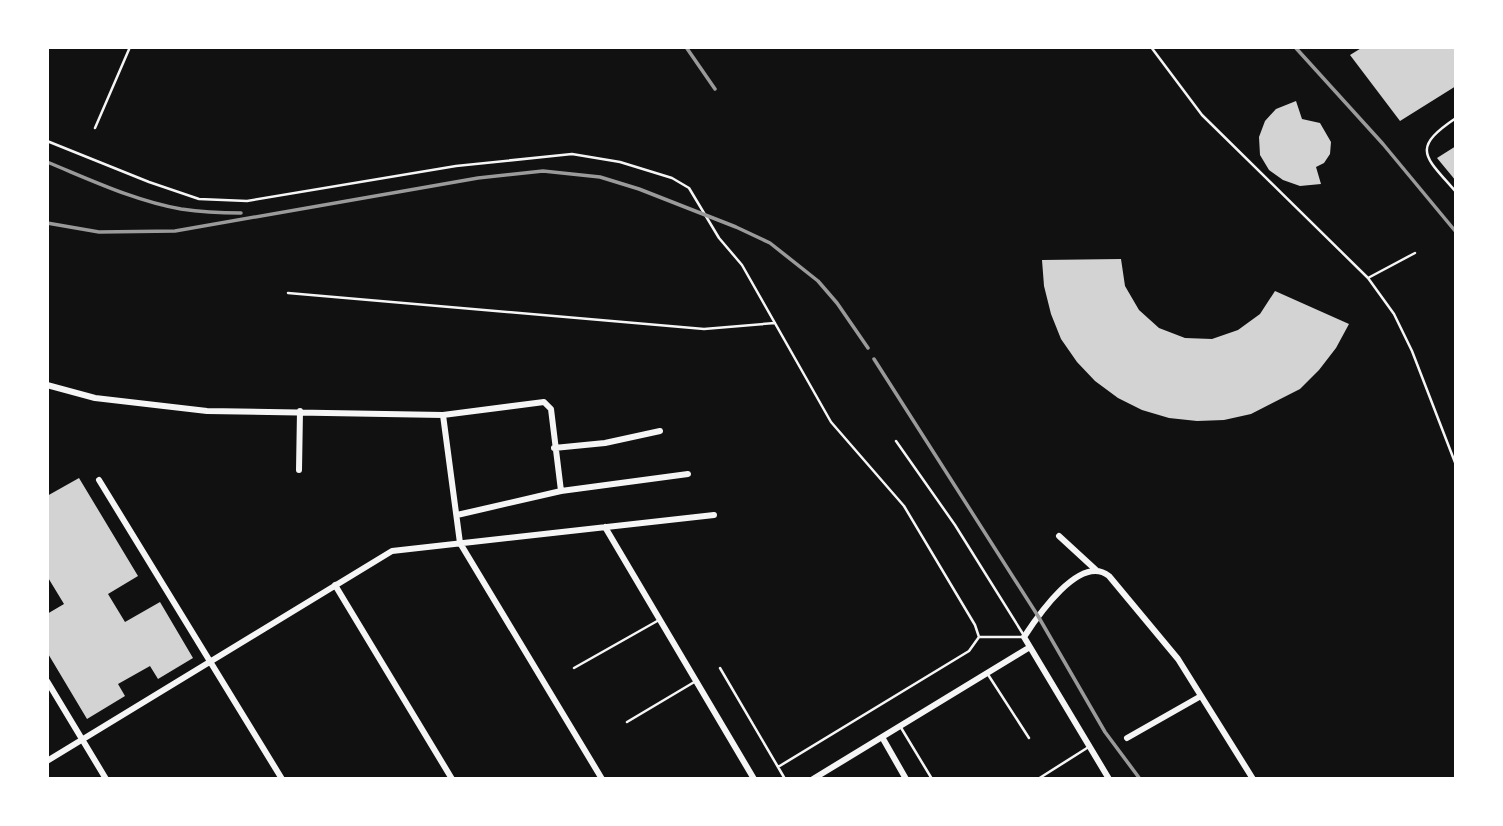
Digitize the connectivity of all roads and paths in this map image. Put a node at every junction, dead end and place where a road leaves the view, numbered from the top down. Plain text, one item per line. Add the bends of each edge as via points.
1 (130, 47) edge
2 (1151, 47) edge
3 (1456, 118) edge
4 (95, 128) dead end
5 (47, 141) edge
6 (1456, 192) edge
7 (1415, 253) dead end
8 (1368, 278) junction
9 (288, 293) dead end
10 (775, 323) junction
11 (47, 385) edge
12 (300, 411) junction
13 (443, 415) junction
14 (660, 431) dead end
15 (896, 442) dead end
16 (554, 448) junction
17 (1456, 465) edge
18 (299, 470) dead end
19 (688, 474) dead end
20 (99, 480) dead end
21 (561, 491) junction
22 (714, 515) dead end
23 (457, 516) junction
24 (605, 527) junction
25 (1059, 536) dead end
26 (460, 543) junction
27 (1096, 570) junction
28 (335, 585) junction
29 (660, 619) junction
30 (979, 637) junction
31 (1024, 637) junction
32 (1030, 647) junction
33 (212, 661) junction
34 (574, 668) dead end
35 (720, 668) dead end
36 (987, 673) junction
37 (696, 680) junction
38 (47, 681) edge
39 (1201, 696) junction
40 (627, 722) dead end
41 (900, 726) junction
42 (882, 737) junction
43 (1029, 738) dead end
44 (1127, 738) dead end
45 (83, 739) junction
46 (1090, 747) junction
47 (47, 761) edge
48 (779, 767) junction
49 (106, 779) edge
50 (282, 779) edge
51 (452, 779) edge
52 (602, 779) edge
53 (754, 779) edge
54 (785, 779) edge
55 (813, 779) edge
56 (906, 779) edge
57 (932, 779) edge
58 (1038, 779) edge
59 (1110, 779) edge
60 (1253, 779) edge

1 - 4 lane
2 - 8 lane via 1202,115
3 - 6 lane via 1431,136 1427,145 1431,164
5 - 10 lane via 199,199 247,201 541,156 572,154 620,162 689,188
7 - 8 lane
8 - 17 lane via 1394,314 1412,351
9 - 10 lane via 704,329
10 - 30 lane via 831,422 904,506
11 - 12 street via 142,405 207,411
12 - 13 street
12 - 18 street
13 - 16 street via 544,402 551,409
13 - 23 street
14 - 16 street
15 - 31 lane via 955,524
16 - 21 street
19 - 21 street
20 - 33 street
21 - 23 street
22 - 24 street
23 - 26 street
24 - 26 street
24 - 29 street
25 - 27 street
26 - 28 street via 392,551
26 - 52 street
27 - 31 street via 1084,573 1046,604
27 - 39 street via 1108,576 1178,659
28 - 33 street
28 - 51 street
29 - 34 lane
29 - 37 street
30 - 31 lane
30 - 48 lane via 969,651
31 - 32 street
32 - 36 street
32 - 46 street
33 - 45 street
33 - 50 street
35 - 48 lane
36 - 41 street
36 - 43 lane
37 - 40 lane
37 - 53 street
38 - 45 street
39 - 44 street
39 - 60 street
41 - 42 street
41 - 57 lane
42 - 55 street
42 - 56 street
45 - 47 street
45 - 49 street
46 - 58 lane
46 - 59 street
48 - 54 lane

